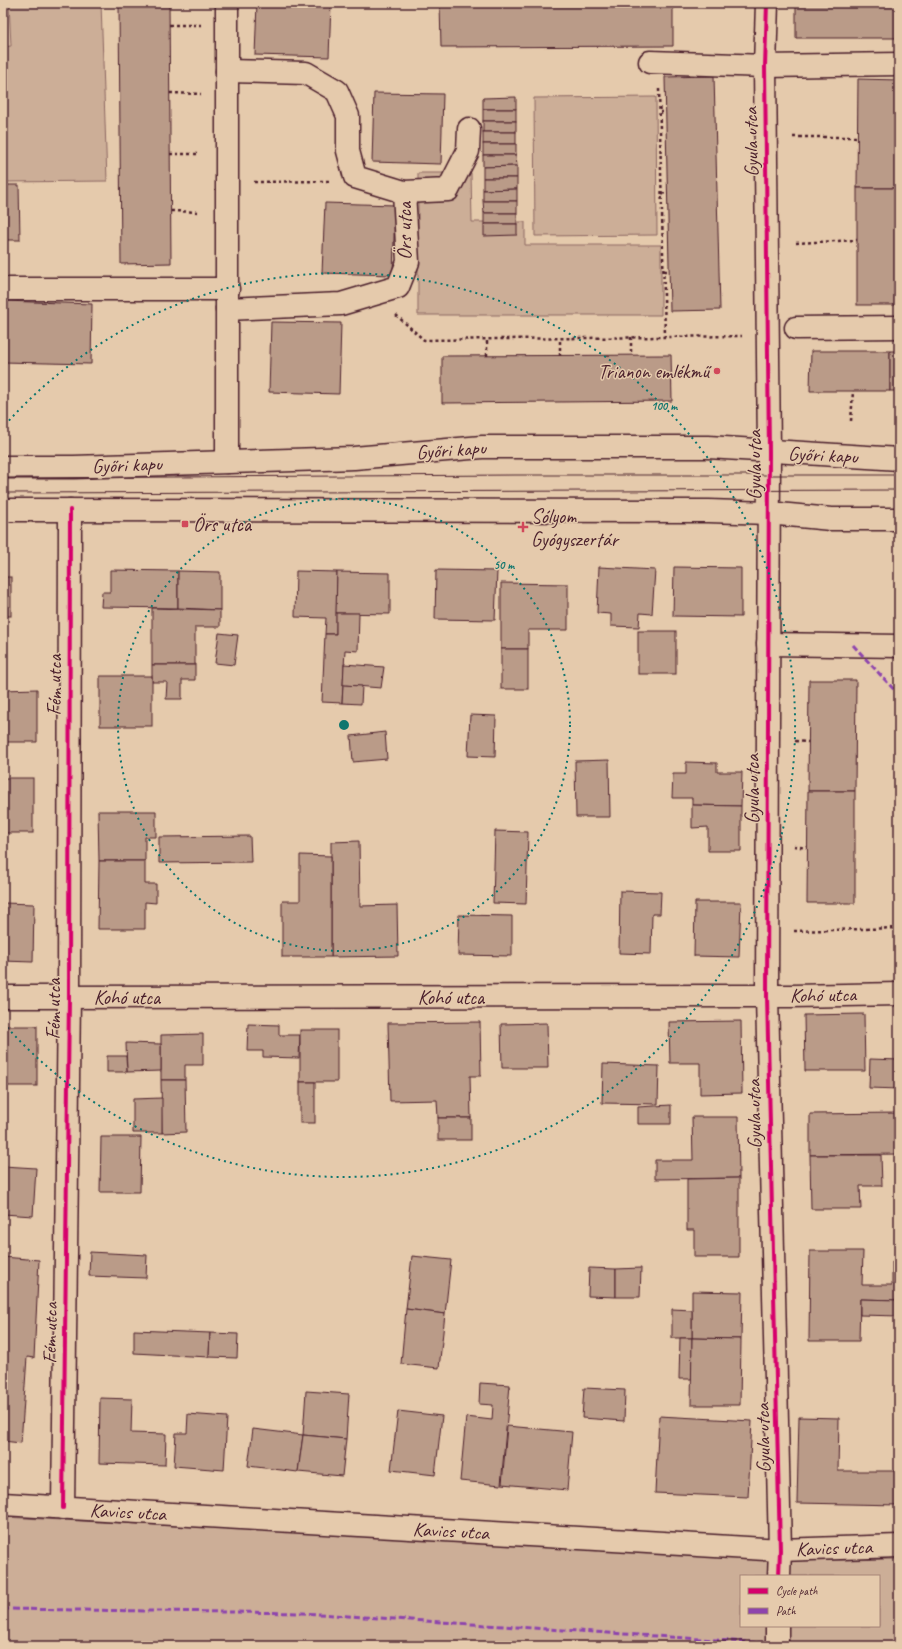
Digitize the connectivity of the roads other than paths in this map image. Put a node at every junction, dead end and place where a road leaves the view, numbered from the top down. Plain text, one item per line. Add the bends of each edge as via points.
1 (227, 3) edge
2 (767, 3) edge
3 (654, 63) road end
4 (899, 64) edge
5 (765, 66) junction
6 (227, 72) junction
7 (470, 129) dead end
8 (404, 192) junction
9 (3, 289) edge
10 (227, 299) junction
11 (899, 327) edge
12 (796, 328) dead end
13 (769, 452) junction
14 (899, 459) edge
15 (227, 462) junction
16 (3, 467) edge
17 (3, 510) edge
18 (70, 510) junction
19 (768, 513) junction
20 (899, 519) edge
21 (768, 644) junction
22 (899, 646) edge
23 (899, 994) edge
24 (766, 996) junction
25 (3, 997) edge
26 (68, 997) junction
27 (3, 1504) edge
28 (63, 1508) junction
29 (899, 1546) edge
30 (780, 1550) junction
31 (779, 1575) edge

1 - 6 street
2 - 5 street, Gyula utca
3 - 5 street
4 - 5 street
5 - 13 street, Gyula utca
6 - 8 street, Örs utca via 306,74 336,91 348,116 348,151 355,177
6 - 10 street
7 - 8 street, Örs utca via 468,151 448,190
8 - 10 street, Örs utca via 408,262 398,287 341,304
9 - 10 street, Örs utca
10 - 15 street
11 - 12 street
13 - 14 street, Győri kapu
13 - 15 street, Győri kapu via 708,447 482,447 354,458
13 - 19 street, Gyula utca
15 - 16 street, Győri kapu
17 - 18 street
18 - 19 street via 709,510
18 - 26 street, Fém utca
19 - 20 street via 831,520
19 - 21 street, Gyula utca
21 - 22 street
21 - 24 street, Gyula utca
23 - 24 street, Kohó utca
24 - 26 street, Kohó utca
24 - 30 street, Gyula utca
25 - 26 street, Kohó utca
26 - 28 street, Fém utca
27 - 28 street, Kavics utca
28 - 30 street, Kavics utca
29 - 30 street, Kavics utca
30 - 31 street, Gyula utca

